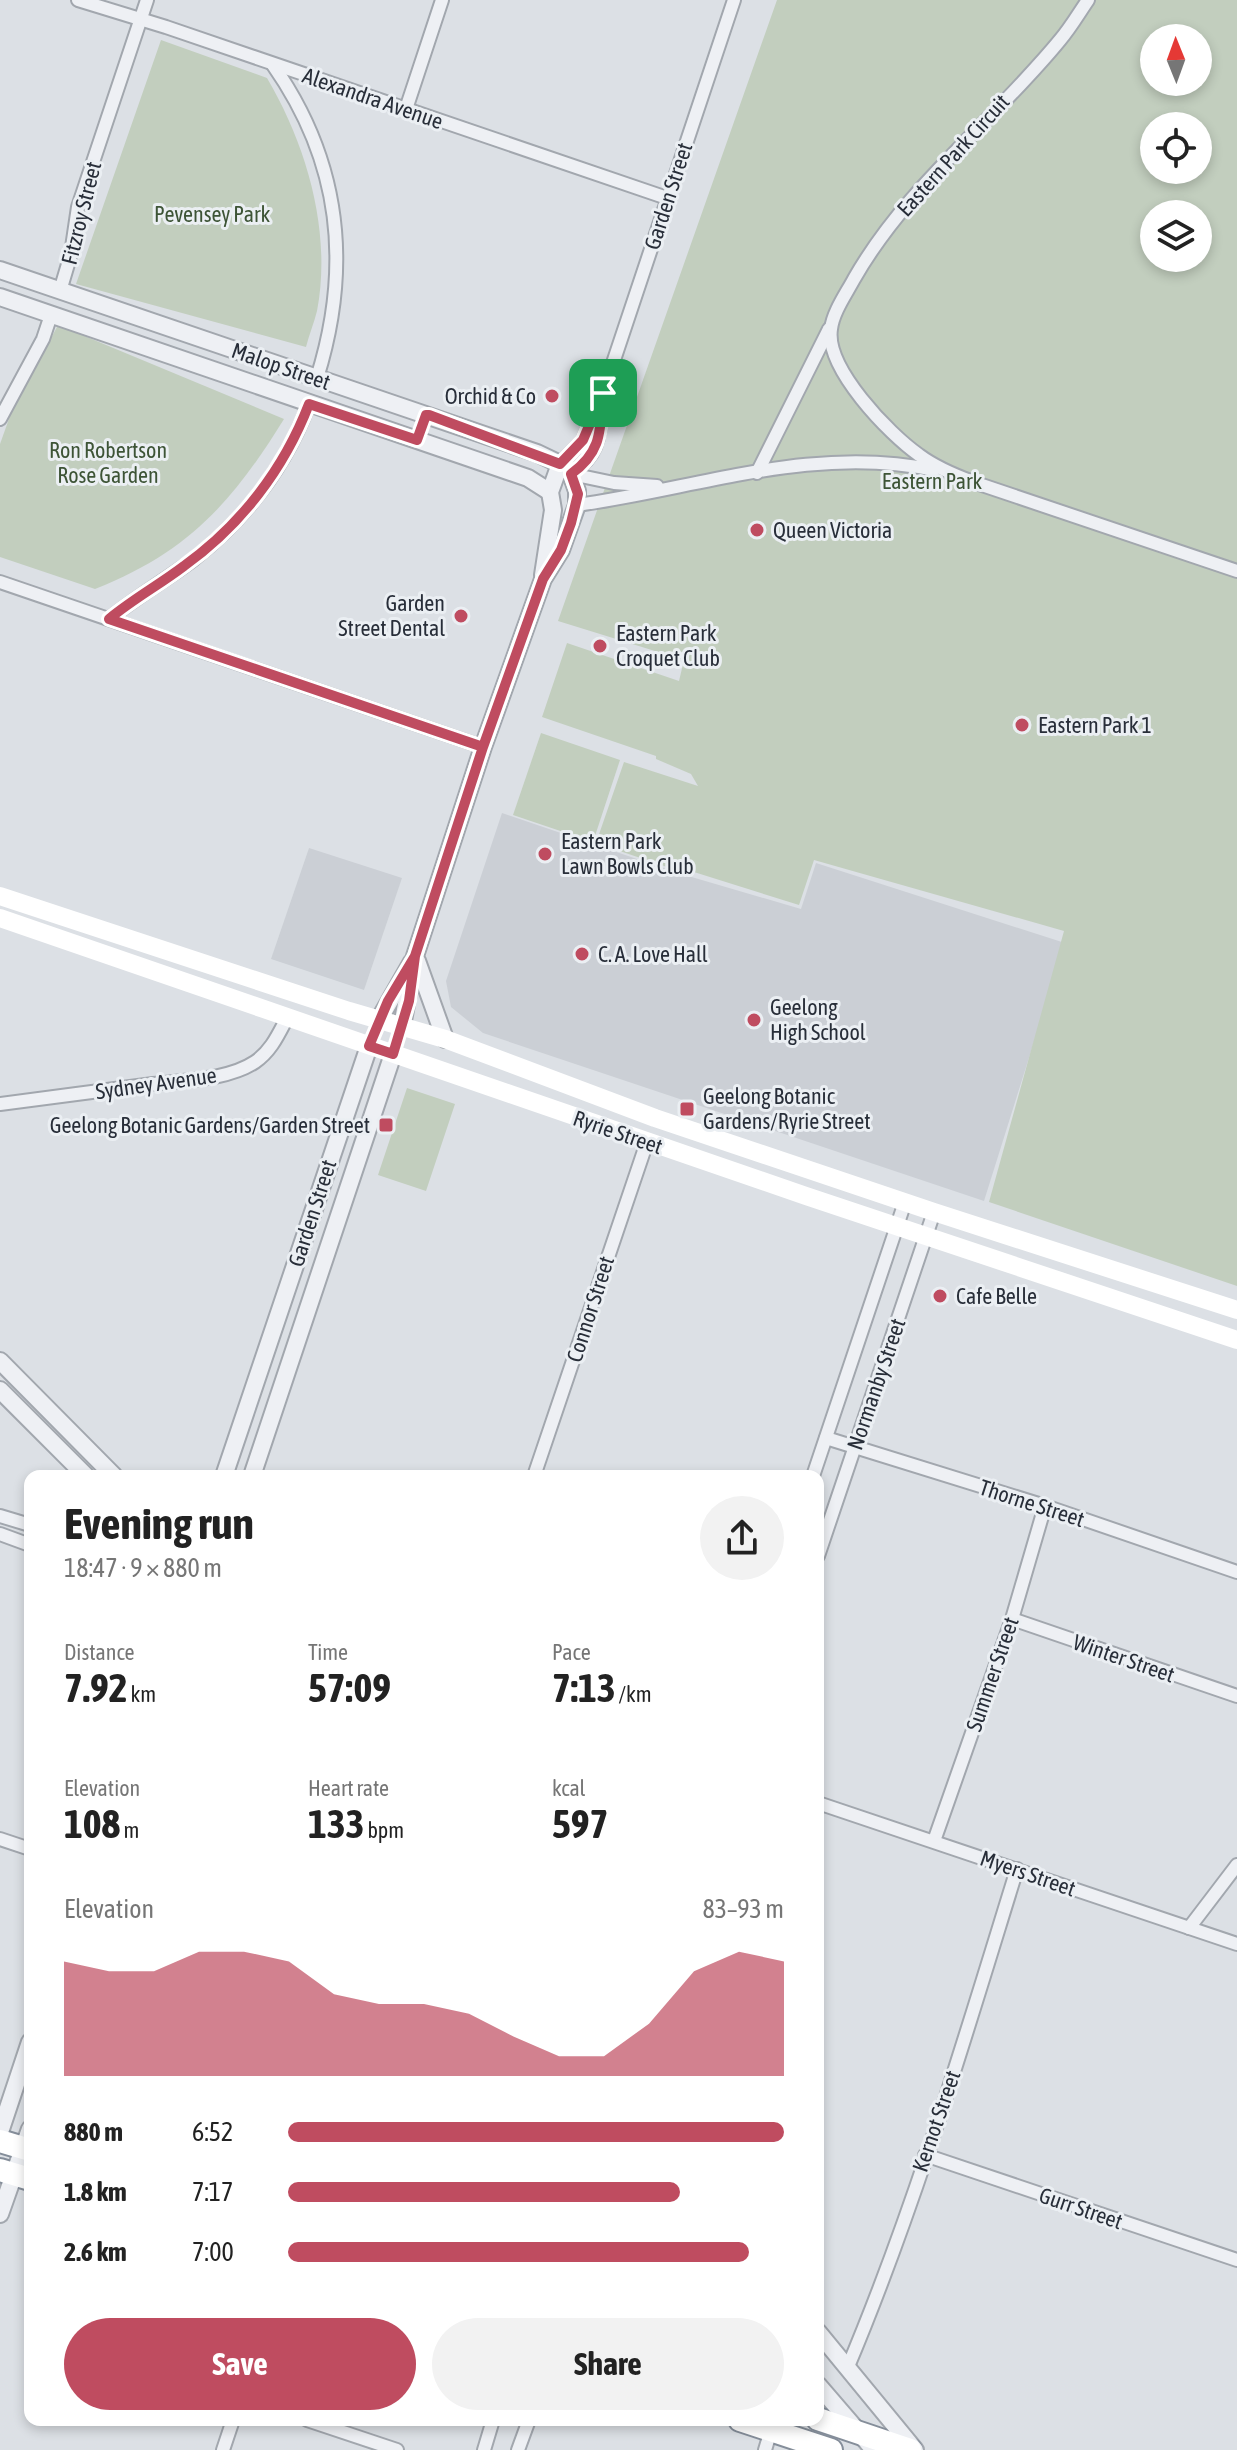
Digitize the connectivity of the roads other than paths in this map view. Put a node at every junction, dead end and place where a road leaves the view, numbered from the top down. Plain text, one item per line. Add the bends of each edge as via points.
1 (78, 0) edge
2 (147, 0) edge
3 (442, 0) edge
4 (734, 0) edge
5 (1088, 0) edge
6 (140, 19) junction
7 (273, 65) junction
8 (406, 109) junction
9 (667, 198) junction
10 (0, 270) edge
11 (60, 291) junction
12 (0, 297) edge
13 (51, 315) junction
14 (832, 322) junction
15 (317, 378) junction
16 (309, 404) junction
17 (426, 415) junction
18 (0, 419) edge
19 (417, 440) junction
20 (566, 469) junction
21 (757, 473) junction
22 (949, 473) junction
23 (668, 487) junction
24 (550, 492) junction
25 (577, 505) junction
26 (1237, 571) edge
27 (543, 579) junction
28 (0, 582) edge
29 (109, 619) junction
30 (483, 747) junction
31 (0, 896) edge
32 (0, 918) edge
33 (415, 956) junction
34 (287, 1018) junction
35 (379, 1020) junction
36 (402, 1026) junction
37 (445, 1039) junction
38 (369, 1046) junction
39 (393, 1054) junction
40 (0, 1104) edge
41 (655, 1118) junction
42 (647, 1142) junction
43 (327, 1165) junction
44 (354, 1174) junction
45 (905, 1202) junction
46 (934, 1212) junction
47 (897, 1227) junction
48 (926, 1237) junction
49 (1237, 1310) edge
50 (279, 1312) junction
51 (304, 1321) junction
52 (1237, 1340) edge
53 (0, 1361) edge
54 (0, 1390) edge
55 (826, 1438) junction
56 (855, 1447) junction
57 (77, 1470) edge
58 (108, 1470) edge
59 (226, 1470) edge
60 (254, 1470) edge
61 (536, 1470) edge
62 (815, 1470) edge
63 (1045, 1506) junction
64 (1, 1517) edge
65 (24, 1517) edge
66 (24, 1523) edge
67 (0, 1534) edge
68 (824, 1538) edge
69 (24, 1543) edge
70 (1237, 1572) edge
71 (1012, 1619) junction
72 (1237, 1696) edge
73 (824, 1805) edge
74 (0, 1839) edge
75 (934, 1841) junction
76 (24, 1847) edge
77 (1237, 1865) edge
78 (1017, 1869) junction
79 (1189, 1928) junction
80 (1237, 1944) edge
81 (24, 2060) edge
82 (0, 2132) edge
83 (0, 2141) edge
84 (24, 2142) edge
85 (24, 2152) edge
86 (925, 2155) junction
87 (15, 2174) edge
88 (0, 2214) edge
89 (1237, 2260) edge
90 (824, 2340) edge
91 (847, 2369) junction
92 (824, 2392) edge
93 (824, 2422) edge
94 (231, 2426) edge
95 (325, 2426) edge
96 (491, 2426) edge
97 (527, 2426) edge
98 (748, 2426) edge
99 (768, 2440) edge
100 (868, 2442) edge
101 (223, 2450) edge
102 (397, 2450) edge
103 (484, 2450) edge
104 (518, 2450) edge
105 (831, 2450) edge
106 (912, 2450) edge

1 - 6 street, Alexandra Avenue
2 - 6 street, Fitzroy Street
3 - 8 street
4 - 9 street, Garden Street
5 - 14 street, Eastern Park Circuit via 1062,38 896,217
6 - 7 street, Alexandra Avenue
6 - 11 street, Fitzroy Street via 78,207
7 - 8 street, Alexandra Avenue
7 - 15 street via 307,123 334,219 335,310
8 - 9 street, Alexandra Avenue
9 - 20 street, Garden Street via 603,393
10 - 11 street, Malop Street
11 - 13 street, Fitzroy Street
11 - 15 street, Malop Street
12 - 13 street, Malop Street
13 - 16 street, Malop Street
13 - 18 street, Fitzroy Street
14 - 21 street, Eastern Park Circuit
14 - 22 street via 832,344 840,365 862,398 914,451
15 - 16 street
15 - 17 street, Malop Street
16 - 19 street, Malop Street
16 - 29 street via 284,458 233,524
17 - 19 street
17 - 20 street, Malop Street
19 - 24 street, Malop Street via 528,478
20 - 23 street via 614,483
20 - 24 street, Garden Street
20 - 25 street via 577,491
21 - 22 street via 871,460
21 - 23 street
22 - 26 street
23 - 25 street
24 - 27 street, Garden Street via 553,510
25 - 27 street, Garden Street via 561,550
27 - 30 street, Garden Street
28 - 29 street
29 - 30 street
30 - 33 street, Garden Street
31 - 35 main road, Ryrie Street
32 - 34 main road, Ryrie Street
33 - 35 street, Garden Street
33 - 36 street, Garden Street
33 - 37 street
34 - 38 main road, Ryrie Street
34 - 40 street, Sydney Avenue via 267,1051 234,1071
35 - 36 main road, Ryrie Street
35 - 38 main road, Garden Street
36 - 37 main road, Ryrie Street
36 - 39 main road, Garden Street
37 - 41 main road, Ryrie Street
38 - 39 main road, Ryrie Street
38 - 43 street, Garden Street
39 - 42 main road, Ryrie Street
39 - 44 street, Garden Street
41 - 42 main road
41 - 45 main road, Ryrie Street
42 - 47 main road, Ryrie Street
42 - 61 street, Connor Street
43 - 44 street
43 - 50 street, Garden Street
44 - 51 street, Garden Street
45 - 46 main road, Ryrie Street
45 - 47 street, Normanby Street
46 - 48 street, Normanby Street
46 - 49 main road, Ryrie Street
47 - 48 main road, Ryrie Street
47 - 55 street, Normanby Street
48 - 52 main road, Ryrie Street
48 - 56 street, Normanby Street
50 - 51 street
50 - 59 street, Garden Street
51 - 60 street, Garden Street
53 - 58 street
54 - 57 street
55 - 56 street, Thorne Street
55 - 62 street, Normanby Street
56 - 63 street, Thorne Street
56 - 68 street, Normanby Street
63 - 70 street, Thorne Street
63 - 71 street, Summer Street
64 - 65 street
64 - 66 street
67 - 69 street
71 - 72 street, Winter Street
71 - 75 street, Summer Street
73 - 75 street, Myers Street
74 - 76 street
75 - 78 street, Myers Street
77 - 79 street
78 - 79 street, Myers Street
78 - 86 street, Kernot Street
79 - 80 street, Myers Street
81 - 82 street
83 - 84 highway
85 - 87 street
86 - 89 street, Gurr Street
86 - 91 street, Kernot Street
87 - 88 street
90 - 91 street
91 - 106 street
92 - 100 street
93 - 100 highway
94 - 101 street
95 - 102 street
96 - 103 street
97 - 104 street
98 - 99 highway
99 - 105 highway
100 - 106 highway

